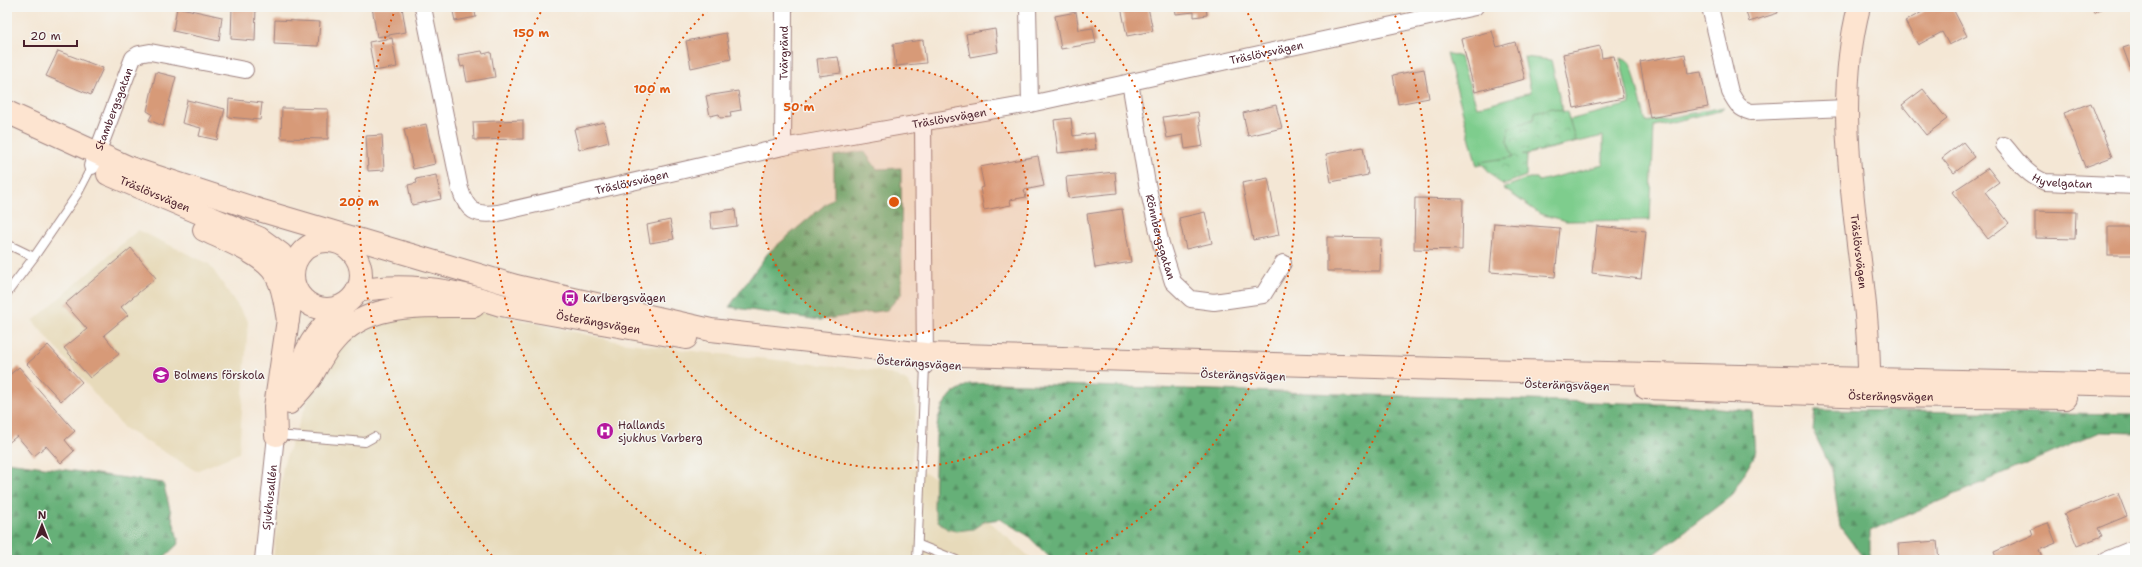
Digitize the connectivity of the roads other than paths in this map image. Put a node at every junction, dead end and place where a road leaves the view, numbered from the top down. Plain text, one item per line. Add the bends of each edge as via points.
1 (423, 7) edge
2 (784, 7) edge
3 (1028, 7) edge
4 (1475, 7) edge
5 (1710, 7) edge
6 (1859, 7) edge
7 (1428, 12) edge
8 (245, 70) dead end
9 (1130, 82) junction
10 (1030, 104) junction
11 (1847, 108) junction
12 (7, 112) edge
13 (923, 122) junction
14 (7, 128) edge
15 (2004, 145) dead end
16 (783, 147) junction
17 (94, 160) junction
18 (2135, 186) edge
19 (144, 190) junction
20 (259, 210) joint
21 (304, 224) junction
22 (329, 240) junction
23 (7, 244) edge
24 (349, 248) junction
25 (34, 257) junction
26 (1282, 263) dead end
27 (293, 277) junction
28 (516, 286) junction
29 (7, 293) edge
30 (350, 298) junction
31 (501, 305) junction
32 (288, 320) junction
33 (925, 360) junction
34 (2135, 385) edge
35 (1869, 387) junction
36 (2135, 399) edge
37 (290, 403) junction
38 (276, 435) junction
39 (374, 437) dead end
40 (919, 545) junction
41 (2135, 548) edge
42 (263, 560) edge
43 (917, 560) edge
44 (956, 560) edge
45 (2106, 560) edge

1 - 16 street, Träslövsvägen via 460,189 465,203 473,211 484,215 498,213
2 - 16 street, Tvärgränd
3 - 10 street
4 - 7 street, Träslövsvägen
5 - 11 street via 1730,92 1742,110 1750,112
6 - 11 street, Träslövsvägen via 1852,39
7 - 9 street, Träslövsvägen
8 - 17 street, Stambergsgatan via 150,52 139,54 133,58
9 - 10 street, Träslövsvägen
9 - 26 street, Rönnbergsgatan via 1147,184 1173,282 1191,298 1214,302 1263,295
10 - 13 street, Träslövsvägen
11 - 35 street, Träslövsvägen via 1854,202 1867,313
12 - 17 street, Träslövsvägen
13 - 16 street, Träslövsvägen
13 - 33 street
14 - 17 street, Träslövsvägen
15 - 18 street, Hyvelgatan via 2025,171 2033,178 2045,182
17 - 19 street, Träslövsvägen
17 - 20 street, Träslövsvägen via 137,170
17 - 25 lane, Stambergsgatan via 78,193
19 - 27 street, Träslövsvägen via 259,238 281,254
19 - 32 street via 159,205 246,251 270,267 281,285
20 - 21 street, Österängsvägen
21 - 22 street, Österängsvägen
21 - 28 street, Österängsvägen
22 - 24 street
22 - 27 street via 316,242 304,249 296,259
23 - 25 lane
24 - 28 street, Österängsvägen via 391,265 437,276
24 - 30 street via 355,254 361,268 360,284
25 - 29 lane, Stambergsgatan
27 - 30 street via 300,297 313,306 329,310
27 - 32 street
28 - 33 street, Österängsvägen via 711,330
30 - 31 street, Österängsvägen via 390,287 428,288 474,296
30 - 37 street via 316,332 309,344 297,374
31 - 33 street, Österängsvägen via 696,340
31 - 37 street via 395,308 362,319 334,340 310,378
32 - 38 street via 275,407
33 - 35 street, Österängsvägen via 1461,370
33 - 40 lane
34 - 35 street, Österängsvägen
35 - 36 street, Österängsvägen
37 - 38 street
38 - 39 lane via 365,442
38 - 42 street, Sjukhusallén
40 - 43 lane
40 - 44 lane
41 - 45 street

